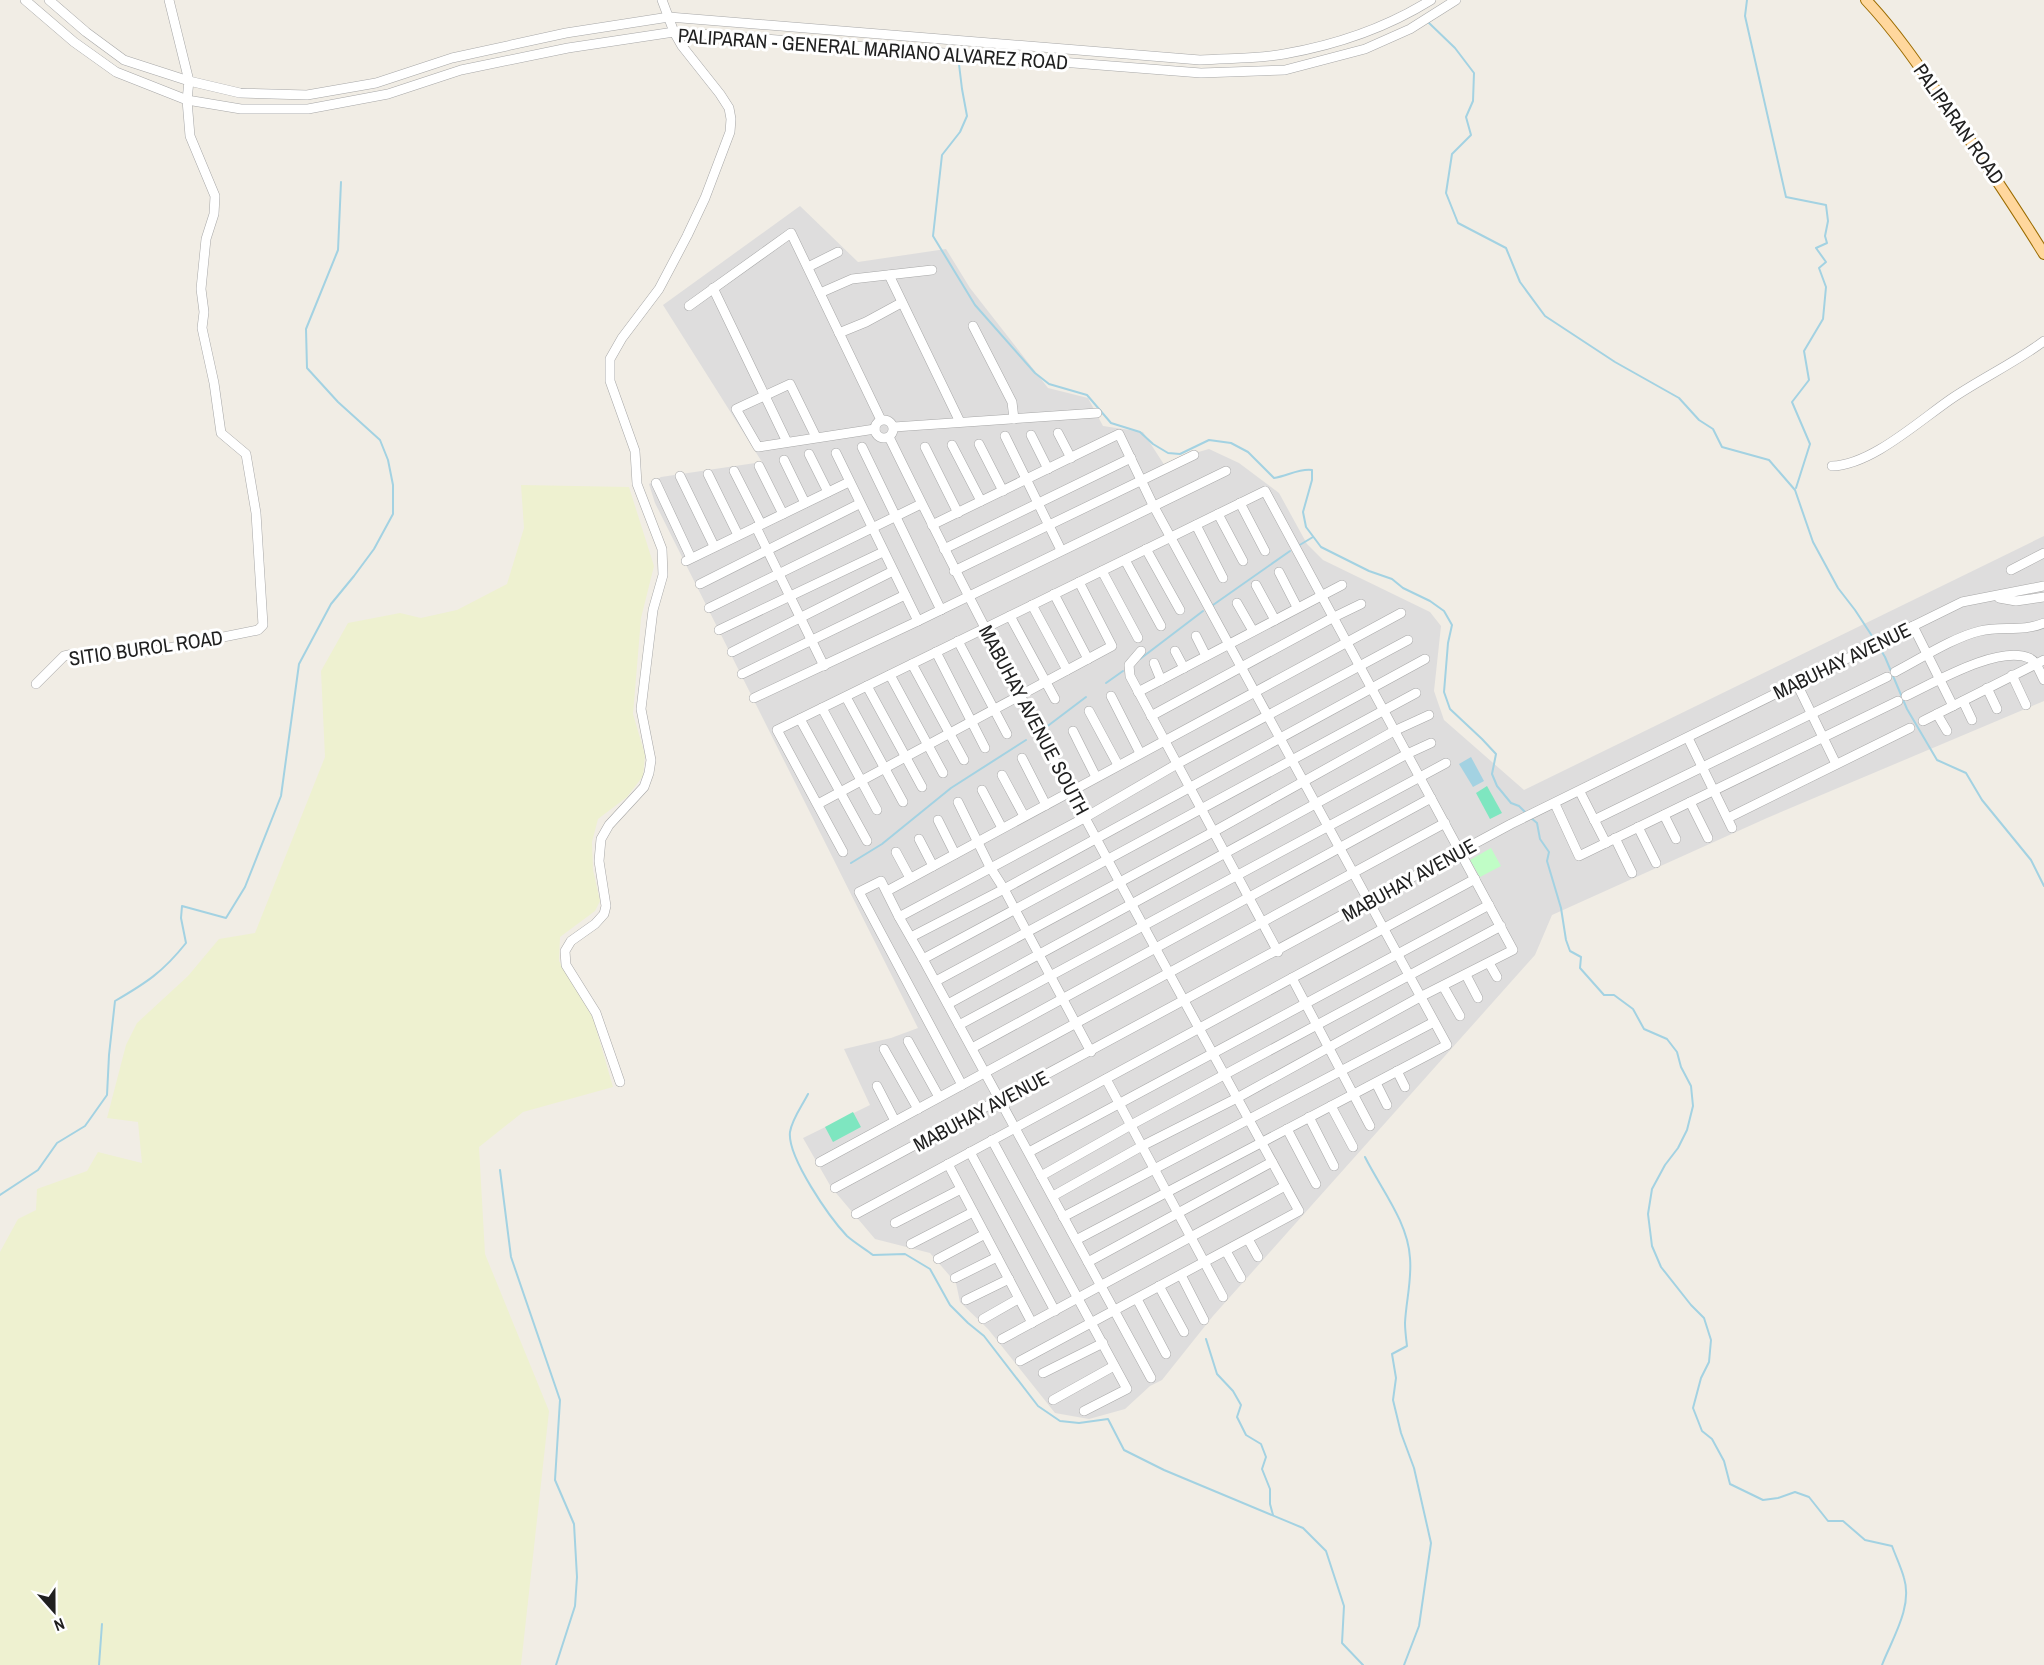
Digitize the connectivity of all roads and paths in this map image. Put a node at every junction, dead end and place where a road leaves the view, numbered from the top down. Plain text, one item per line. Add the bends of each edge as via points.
1 (49, 0) edge
2 (169, 0) edge
3 (662, 0) edge
4 (1431, 0) edge
5 (1456, 0) edge
6 (1866, 0) edge
7 (27, 2) edge
8 (669, 17) junction
9 (674, 32) junction
10 (189, 81) junction
11 (187, 100) junction
12 (838, 252) dead end
13 (2044, 254) edge
14 (808, 267) junction
15 (932, 270) dead end
16 (889, 274) junction
17 (713, 288) junction
18 (820, 294) junction
19 (901, 303) junction
20 (689, 306) dead end
21 (973, 326) dead end
22 (839, 333) junction
23 (2044, 341) edge
24 (764, 395) junction
25 (1096, 413) dead end
26 (1014, 419) junction
27 (881, 420) junction
28 (960, 422) junction
29 (894, 427) junction
30 (875, 429) junction
31 (1058, 433) dead end
32 (1031, 435) dead end
33 (1005, 436) dead end
34 (816, 437) junction
35 (889, 437) junction
36 (787, 442) junction
37 (979, 444) dead end
38 (952, 445) dead end
39 (862, 447) dead end
40 (925, 447) dead end
41 (836, 453) dead end
42 (809, 454) dead end
43 (1194, 455) dead end
44 (1071, 458) junction
45 (1131, 458) junction
46 (784, 460) dead end
47 (759, 466) dead end
48 (1832, 466) dead end
49 (1048, 469) junction
50 (734, 471) dead end
51 (1226, 471) dead end
52 (708, 474) dead end
53 (680, 476) dead end
54 (1026, 480) junction
55 (1142, 480) junction
56 (849, 482) junction
57 (656, 483) dead end
58 (1003, 491) junction
59 (828, 492) junction
60 (981, 501) junction
61 (805, 503) junction
62 (1240, 503) junction
63 (860, 504) junction
64 (921, 504) junction
65 (1038, 504) junction
66 (1153, 505) junction
67 (958, 513) junction
68 (783, 514) junction
69 (1218, 514) junction
70 (896, 516) junction
71 (932, 525) junction
72 (1050, 525) junction
73 (1196, 525) junction
74 (758, 526) junction
75 (872, 528) junction
76 (738, 536) junction
77 (1171, 537) junction
78 (714, 546) junction
79 (944, 549) junction
80 (1146, 549) junction
81 (1061, 550) junction
82 (768, 551) junction
83 (1265, 551) dead end
84 (883, 552) junction
85 (2044, 553) edge
86 (1125, 560) junction
87 (1243, 561) dead end
88 (2011, 570) dead end
89 (893, 571) junction
90 (954, 571) junction
91 (1102, 571) junction
92 (1279, 572) dead end
93 (779, 574) junction
94 (1223, 578) dead end
95 (1079, 582) junction
96 (700, 584) dead end
97 (1256, 585) dead end
98 (1342, 585) dead end
99 (2040, 587) edge
100 (1054, 594) junction
101 (905, 595) junction
102 (1320, 595) junction
103 (790, 596) junction
104 (1993, 596) junction
105 (967, 597) junction
106 (2043, 601) edge
107 (1237, 603) dead end
108 (1361, 604) dead end
109 (1032, 605) junction
110 (709, 608) dead end
111 (1297, 608) junction
112 (941, 610) junction
113 (1180, 610) dead end
114 (1401, 613) dead end
115 (1010, 616) junction
116 (1332, 618) junction
117 (801, 619) junction
118 (1275, 620) junction
119 (918, 621) junction
120 (2044, 623) edge
121 (1161, 626) dead end
122 (1913, 626) junction
123 (984, 629) junction
124 (719, 630) dead end
125 (1253, 631) junction
126 (1196, 636) dead end
127 (1138, 638) dead end
128 (1408, 640) dead end
129 (812, 641) junction
130 (958, 641) junction
131 (1345, 642) junction
132 (1230, 644) junction
133 (1141, 651) dead end
134 (1175, 651) dead end
135 (732, 652) dead end
136 (936, 652) junction
137 (1928, 655) junction
138 (1206, 656) junction
139 (1088, 659) junction
140 (1425, 659) dead end
141 (2040, 662) edge
142 (1154, 663) dead end
143 (912, 664) junction
144 (824, 666) junction
145 (1242, 666) junction
146 (1359, 666) junction
147 (1184, 668) junction
148 (1067, 670) junction
149 (742, 674) dead end
150 (890, 675) junction
151 (2012, 675) junction
152 (1161, 680) junction
153 (1940, 680) junction
154 (2044, 681) edge
155 (1045, 682) junction
156 (36, 684) dead end
157 (1797, 684) junction
158 (867, 686) junction
159 (1371, 688) junction
160 (1987, 688) junction
161 (1255, 691) junction
162 (1138, 692) junction
163 (1416, 693) dead end
164 (1020, 696) junction
165 (1111, 696) dead end
166 (846, 697) junction
167 (754, 698) dead end
168 (1055, 699) dead end
169 (1963, 700) junction
170 (2026, 705) dead end
171 (1953, 706) junction
172 (822, 708) junction
173 (1996, 709) dead end
174 (995, 710) junction
175 (1383, 710) junction
176 (1089, 711) dead end
177 (1811, 713) junction
178 (1937, 714) junction
179 (1268, 715) junction
180 (1429, 715) dead end
181 (1151, 716) junction
182 (800, 719) junction
183 (1972, 720) dead end
184 (1923, 721) dead end
185 (972, 722) junction
186 (1910, 728) dead end
187 (1073, 731) dead end
188 (1394, 731) junction
189 (1947, 731) dead end
190 (951, 734) junction
191 (1007, 734) dead end
192 (1823, 737) junction
193 (1281, 738) junction
194 (1688, 738) junction
195 (1164, 740) junction
196 (1431, 742) dead end
197 (929, 745) junction
198 (985, 748) dead end
199 (1140, 753) junction
200 (1407, 754) junction
201 (906, 758) junction
202 (1022, 758) dead end
203 (1292, 759) junction
204 (964, 760) dead end
205 (1446, 763) dead end
206 (1177, 764) junction
207 (1836, 764) junction
208 (1118, 765) junction
209 (1702, 766) junction
210 (884, 769) junction
211 (943, 773) dead end
212 (1002, 775) dead end
213 (1096, 777) junction
214 (1420, 778) junction
215 (862, 781) junction
216 (1303, 781) junction
217 (922, 787) dead end
218 (1190, 788) junction
219 (982, 790) dead end
220 (1714, 790) junction
221 (1072, 791) junction
222 (840, 792) junction
223 (1580, 792) junction
224 (1431, 798) junction
225 (903, 802) dead end
226 (958, 802) dead end
227 (1690, 802) junction
228 (818, 804) junction
229 (1316, 804) junction
230 (1555, 804) junction
231 (1046, 805) junction
232 (1201, 808) junction
233 (877, 810) dead end
234 (1664, 814) junction
235 (1024, 816) junction
236 (1086, 817) junction
237 (1728, 818) junction
238 (938, 820) dead end
239 (1594, 820) junction
240 (1445, 823) junction
241 (1328, 826) junction
242 (1638, 827) junction
243 (1002, 828) junction
244 (1732, 828) dead end
245 (1213, 832) junction
246 (1097, 838) junction
247 (1708, 838) dead end
248 (919, 839) dead end
249 (1676, 839) dead end
250 (867, 841) dead end
251 (978, 841) junction
252 (1611, 841) junction
253 (1340, 848) junction
254 (1460, 851) junction
255 (843, 852) dead end
256 (896, 852) dead end
257 (1225, 853) junction
258 (955, 854) junction
259 (1108, 859) junction
260 (1656, 863) dead end
261 (933, 866) junction
262 (990, 867) junction
263 (1353, 873) junction
264 (1632, 873) dead end
265 (1237, 876) junction
266 (910, 878) junction
267 (1475, 879) junction
268 (1120, 882) junction
269 (1004, 889) junction
270 (887, 891) junction
271 (1249, 898) junction
272 (1368, 902) junction
273 (1132, 904) junction
274 (1489, 904) junction
275 (1015, 909) junction
276 (899, 917) junction
277 (1262, 922) junction
278 (1144, 926) junction
279 (1501, 926) junction
280 (1383, 929) junction
281 (1027, 932) junction
282 (911, 937) junction
283 (1156, 949) junction
284 (1278, 952) junction
285 (1039, 954) junction
286 (1397, 954) junction
287 (923, 959) junction
288 (1489, 963) junction
289 (1168, 973) junction
290 (1408, 975) junction
291 (1466, 975) junction
292 (1051, 977) junction
293 (1497, 977) dead end
294 (1292, 978) junction
295 (936, 981) junction
296 (1443, 986) junction
297 (1420, 997) junction
298 (1478, 998) dead end
299 (1063, 999) junction
300 (1184, 1001) junction
301 (1306, 1003) junction
302 (948, 1004) junction
303 (1460, 1016) dead end
304 (1434, 1022) junction
305 (1076, 1023) junction
306 (959, 1025) junction
307 (1317, 1025) junction
308 (1198, 1029) junction
309 (908, 1041) dead end
310 (1330, 1047) junction
311 (884, 1048) dead end
312 (972, 1048) junction
313 (1091, 1052) junction
314 (1212, 1053) junction
315 (1342, 1071) junction
316 (1397, 1071) junction
317 (985, 1072) junction
318 (1224, 1076) junction
319 (1106, 1079) junction
320 (620, 1082) dead end
321 (1376, 1083) junction
322 (962, 1085) junction
323 (877, 1086) dead end
324 (1405, 1087) dead end
325 (1353, 1094) junction
326 (939, 1097) junction
327 (1237, 1098) junction
328 (1000, 1100) junction
329 (1119, 1103) junction
330 (1388, 1105) dead end
331 (1331, 1106) junction
332 (918, 1109) junction
333 (1309, 1117) junction
334 (1249, 1118) junction
335 (895, 1121) junction
336 (1131, 1125) junction
337 (1370, 1126) dead end
338 (1015, 1128) junction
339 (1287, 1129) junction
340 (992, 1140) junction
341 (1261, 1142) junction
342 (1142, 1146) junction
343 (1353, 1147) dead end
344 (970, 1152) junction
345 (1029, 1152) junction
346 (820, 1162) dead end
347 (1272, 1162) junction
348 (948, 1164) junction
349 (1334, 1166) dead end
350 (1154, 1169) junction
351 (1041, 1176) junction
352 (1316, 1184) dead end
353 (1285, 1186) junction
354 (835, 1188) dead end
355 (961, 1190) junction
356 (1167, 1192) junction
357 (1053, 1196) junction
358 (973, 1212) junction
359 (855, 1214) dead end
360 (1178, 1214) junction
361 (1063, 1217) junction
362 (895, 1223) dead end
363 (985, 1234) junction
364 (1190, 1236) junction
365 (1248, 1239) junction
366 (1076, 1240) junction
367 (911, 1244) dead end
368 (1226, 1251) junction
369 (997, 1257) junction
370 (1257, 1257) dead end
371 (938, 1258) dead end
372 (1088, 1262) junction
373 (1204, 1262) junction
374 (1181, 1275) junction
375 (955, 1278) dead end
376 (1240, 1278) dead end
377 (1009, 1279) junction
378 (1100, 1285) junction
379 (1159, 1286) junction
380 (1223, 1297) dead end
381 (1078, 1298) junction
382 (1018, 1299) junction
383 (1137, 1299) junction
384 (966, 1300) dead end
385 (1055, 1311) junction
386 (1114, 1311) junction
387 (983, 1320) dead end
388 (1204, 1320) dead end
389 (1091, 1322) junction
390 (1032, 1323) junction
391 (1184, 1332) dead end
392 (1002, 1339) dead end
393 (1103, 1343) junction
394 (1166, 1353) dead end
395 (1020, 1361) dead end
396 (1114, 1366) junction
397 (1043, 1374) dead end
398 (1151, 1378) dead end
399 (1053, 1400) dead end
400 (1084, 1411) dead end

1 - 10 street, PALIPARAN - GENERAL MARIANO ALVAREZ ROAD via 124,60
2 - 10 street, SITIO BUROL ROAD
3 - 8 street
4 - 8 street, PALIPARAN - GENERAL MARIANO ALVAREZ ROAD via 1406,16 1360,35 1283,54 1200,60
5 - 9 street, PALIPARAN - GENERAL MARIANO ALVAREZ ROAD via 1410,29 1365,49 1285,70 1201,73
6 - 13 main road, PALIPARAN ROAD via 1894,30
7 - 11 street, PALIPARAN - GENERAL MARIANO ALVAREZ ROAD via 116,72
8 - 9 street
8 - 10 street, PALIPARAN - GENERAL MARIANO ALVAREZ ROAD via 566,33 452,58 376,83 307,95 240,93
9 - 11 street, PALIPARAN - GENERAL MARIANO ALVAREZ ROAD via 461,70 388,94 308,109 241,109
9 - 320 street via 729,108 730,132 687,236 658,289 610,359 610,381 635,451 637,484 662,549 663,575 653,610 641,709 651,760 644,787 601,839 604,914 571,941 565,951 566,965 596,1013
10 - 11 street, SITIO BUROL ROAD
11 - 156 street, SITIO BUROL ROAD via 190,136 215,196 206,239 201,328 221,433 246,454 256,513 263,625 258,630 159,650 64,656
12 - 14 street
14 - 17 street via 791,233
14 - 18 street
15 - 16 street
16 - 18 street via 852,279
16 - 19 street
17 - 20 street
17 - 24 street
18 - 22 street
19 - 22 street
19 - 28 street
21 - 26 street via 1012,402
22 - 27 street
23 - 48 street via 1954,397 1894,441 1852,463
24 - 34 street via 790,384
24 - 36 street
24 - 36 street via 736,409 758,447
25 - 26 street
26 - 28 street
27 - 29 street
27 - 30 street
28 - 29 street
29 - 35 street
30 - 34 street
30 - 35 street via 880,437
31 - 44 street
32 - 49 street
33 - 54 street
34 - 36 street
35 - 64 street, MABUHAY AVENUE SOUTH
37 - 58 street
38 - 60 street
39 - 70 street
40 - 67 street
41 - 56 street
42 - 59 street
43 - 55 street
44 - 45 street via 1119,434
44 - 49 street
45 - 55 street
45 - 65 street
46 - 61 street
47 - 68 street
49 - 54 street
50 - 74 street
51 - 66 street
52 - 76 street
53 - 78 street
54 - 58 street
54 - 65 street
55 - 66 street
55 - 72 street
56 - 59 street
56 - 63 street
57 - 78 street via 688,559
58 - 60 street
59 - 61 street
60 - 67 street
61 - 68 street
62 - 69 street
62 - 83 street
62 - 102 street via 1264,491
63 - 75 street
63 - 82 street
64 - 70 street
64 - 71 street, MABUHAY AVENUE SOUTH
65 - 72 street
65 - 79 street
66 - 77 street
66 - 81 street
67 - 71 street
68 - 74 street
69 - 73 street
69 - 87 street
70 - 75 street
70 - 112 street
71 - 79 street, MABUHAY AVENUE SOUTH
72 - 81 street
72 - 90 street
73 - 77 street
73 - 94 street
74 - 76 street
74 - 82 street
75 - 84 street
75 - 93 street
76 - 78 street
77 - 80 street
77 - 132 street
79 - 90 street, MABUHAY AVENUE SOUTH
80 - 86 street
80 - 113 street
81 - 105 street
82 - 93 street
82 - 96 street
84 - 89 street
84 - 103 street
85 - 88 street
86 - 91 street
86 - 121 street
89 - 101 street
89 - 117 street
90 - 105 street, MABUHAY AVENUE SOUTH
91 - 95 street
91 - 127 street
92 - 111 street
93 - 103 street
93 - 110 street
95 - 100 street
95 - 139 street via 1112,646
97 - 118 street
98 - 102 street
99 - 104 street, MABUHAY AVENUE
99 - 106 street
100 - 109 street
100 - 139 street
101 - 119 street
101 - 129 street
102 - 111 street
102 - 116 street
103 - 117 street
103 - 124 street
104 - 106 street, MABUHAY AVENUE
104 - 122 street, MABUHAY AVENUE via 1962,602
105 - 112 street
105 - 123 street, MABUHAY AVENUE SOUTH
107 - 125 street
108 - 116 street
109 - 115 street
109 - 148 street
111 - 118 street
112 - 119 street
114 - 131 street
115 - 123 street
115 - 155 street
116 - 131 street
116 - 145 street
117 - 129 street
117 - 135 street
118 - 125 street
119 - 144 street
120 - 137 street via 2032,628 1969,634
122 - 137 street
122 - 157 street, MABUHAY AVENUE
123 - 130 street
123 - 164 street, MABUHAY AVENUE SOUTH
125 - 132 street
126 - 138 street
128 - 146 street
129 - 144 street
129 - 149 street
130 - 136 street
130 - 174 street
131 - 146 street
131 - 161 street
132 - 138 street
132 - 145 street
133 - 162 street via 1128,670
134 - 147 street
136 - 143 street
136 - 185 street
137 - 153 street
137 - 177 street
138 - 147 street
139 - 148 street
140 - 159 street
141 - 151 street
141 - 153 street via 2021,656 1992,657
141 - 154 street
142 - 152 street
143 - 150 street
143 - 190 street
144 - 167 street
145 - 161 street
145 - 181 street
146 - 159 street
146 - 179 street
147 - 152 street
148 - 155 street
150 - 158 street
150 - 197 street
151 - 160 street
151 - 170 street
152 - 162 street
153 - 171 street
153 - 192 street
155 - 164 street
155 - 168 street
157 - 177 street
157 - 194 street, MABUHAY AVENUE
158 - 166 street
158 - 201 street
159 - 175 street
159 - 193 street
160 - 169 street
160 - 173 street
161 - 179 street
161 - 195 street
162 - 181 street
163 - 175 street
164 - 174 street
164 - 221 street, MABUHAY AVENUE SOUTH
165 - 199 street
166 - 172 street
166 - 210 street
169 - 171 street
169 - 183 street
171 - 178 street
172 - 182 street
172 - 215 street
174 - 185 street
174 - 191 street
175 - 188 street
175 - 203 street
176 - 208 street
177 - 192 street
177 - 209 street
178 - 184 street
178 - 189 street
179 - 193 street
179 - 206 street
180 - 188 street
181 - 195 street
182 - 222 street
182 - 228 street via 777,730
185 - 190 street
185 - 198 street
186 - 207 street
187 - 213 street
188 - 200 street
188 - 216 street
190 - 197 street
190 - 204 street
192 - 207 street
192 - 220 street
193 - 203 street
193 - 218 street
194 - 209 street
194 - 223 street, MABUHAY AVENUE
195 - 199 street
195 - 206 street
196 - 200 street
197 - 201 street
197 - 211 street
199 - 208 street
200 - 214 street
200 - 229 street
201 - 210 street
201 - 217 street
202 - 231 street
203 - 216 street
203 - 232 street
205 - 214 street
206 - 218 street
206 - 236 street
207 - 237 street
208 - 213 street
209 - 220 street
209 - 239 street
210 - 215 street
210 - 225 street
212 - 235 street
213 - 221 street
214 - 224 street
214 - 241 street
215 - 222 street
215 - 233 street
216 - 229 street
216 - 245 street
218 - 232 street
218 - 246 street
219 - 243 street
220 - 227 street
220 - 237 street
221 - 231 street
221 - 236 street, MABUHAY AVENUE SOUTH
222 - 228 street
222 - 250 street
223 - 230 street, MABUHAY AVENUE
223 - 239 street
224 - 240 street
224 - 253 street
226 - 251 street
227 - 234 street
227 - 247 street
228 - 255 street
229 - 241 street
229 - 257 street
230 - 252 street via 1579,856
230 - 254 street, MABUHAY AVENUE
231 - 235 street
232 - 245 street
232 - 259 street
234 - 242 street
234 - 249 street
235 - 243 street
236 - 246 street, MABUHAY AVENUE SOUTH
236 - 262 street
237 - 244 street
238 - 258 street
239 - 252 street
240 - 254 street
240 - 263 street
241 - 253 street
241 - 265 street
242 - 252 street
242 - 260 street
243 - 251 street
245 - 257 street
245 - 268 street
246 - 259 street, MABUHAY AVENUE SOUTH
246 - 269 street
248 - 261 street
251 - 258 street
251 - 262 street
252 - 264 street
253 - 263 street
253 - 271 street
254 - 267 street
254 - 272 street, MABUHAY AVENUE
256 - 266 street
257 - 265 street
257 - 273 street
258 - 261 street
259 - 268 street, MABUHAY AVENUE SOUTH
259 - 275 street
261 - 266 street
262 - 269 street
262 - 276 street
263 - 272 street
263 - 277 street
265 - 271 street
265 - 278 street
266 - 270 street
267 - 274 street
267 - 280 street
268 - 273 street, MABUHAY AVENUE SOUTH
268 - 281 street
269 - 275 street
269 - 282 street
270 - 276 street
270 - 322 street via 880,881 859,892
271 - 277 street
271 - 283 street
272 - 280 street
272 - 284 street, MABUHAY AVENUE
273 - 278 street, MABUHAY AVENUE SOUTH
273 - 285 street
274 - 279 street
274 - 286 street
275 - 281 street
275 - 287 street
276 - 282 street
277 - 284 street
277 - 289 street
278 - 283 street, MABUHAY AVENUE SOUTH
278 - 292 street
279 - 288 street via 1513,950
279 - 290 street
280 - 286 street
280 - 294 street
281 - 285 street
281 - 295 street
282 - 287 street
283 - 289 street, MABUHAY AVENUE SOUTH
283 - 299 street
284 - 300 street, MABUHAY AVENUE
285 - 292 street
285 - 302 street
286 - 290 street
286 - 301 street
287 - 295 street
288 - 291 street
288 - 293 street
289 - 300 street, MABUHAY AVENUE SOUTH
289 - 305 street
290 - 297 street
290 - 307 street
291 - 296 street
291 - 298 street
292 - 299 street
292 - 306 street
294 - 301 street
294 - 308 street
295 - 302 street
296 - 297 street
296 - 303 street
297 - 304 street
297 - 310 street
299 - 305 street
299 - 312 street
300 - 308 street, MABUHAY AVENUE SOUTH
300 - 313 street, MABUHAY AVENUE
301 - 307 street
301 - 314 street
302 - 306 street
304 - 315 street
304 - 316 street via 1447,1045
305 - 313 street
305 - 317 street
306 - 312 street
307 - 310 street
307 - 318 street
308 - 314 street, MABUHAY AVENUE SOUTH
308 - 319 street
309 - 326 street
310 - 315 street
310 - 327 street
311 - 332 street
312 - 317 street
313 - 328 street, MABUHAY AVENUE
314 - 318 street, MABUHAY AVENUE SOUTH
314 - 329 street
315 - 325 street
315 - 334 street
316 - 321 street
316 - 324 street
317 - 322 street
317 - 328 street
318 - 327 street, MABUHAY AVENUE SOUTH
318 - 336 street
319 - 329 street
319 - 338 street
321 - 325 street
321 - 330 street
322 - 326 street
323 - 335 street
325 - 331 street
325 - 337 street
326 - 332 street
327 - 334 street, MABUHAY AVENUE SOUTH
327 - 342 street
328 - 338 street
328 - 354 street, MABUHAY AVENUE
329 - 336 street
329 - 345 street
331 - 333 street
331 - 343 street
332 - 335 street
333 - 339 street
333 - 349 street
334 - 341 street, MABUHAY AVENUE SOUTH
334 - 350 street
335 - 346 street
336 - 342 street
336 - 351 street
338 - 340 street
338 - 345 street
339 - 341 street
339 - 352 street
340 - 344 street
340 - 381 street
341 - 347 street, MABUHAY AVENUE SOUTH
341 - 356 street
342 - 350 street
342 - 357 street
344 - 348 street
344 - 385 street
345 - 351 street
347 - 353 street, MABUHAY AVENUE SOUTH
347 - 360 street
348 - 355 street
348 - 359 street
350 - 356 street
350 - 361 street
351 - 357 street
353 - 364 street
353 - 365 street, MABUHAY AVENUE SOUTH via 1299,1211
355 - 358 street
355 - 362 street
356 - 360 street
356 - 366 street
357 - 361 street
358 - 363 street
358 - 367 street
360 - 364 street
360 - 372 street
361 - 366 street
363 - 369 street
363 - 371 street
364 - 373 street
364 - 378 street
365 - 368 street
365 - 370 street
366 - 372 street
368 - 373 street
368 - 376 street
369 - 375 street
369 - 377 street
372 - 378 street
373 - 374 street
373 - 380 street
374 - 379 street
374 - 388 street
377 - 382 street
377 - 384 street
378 - 381 street
378 - 386 street
379 - 383 street
379 - 391 street
381 - 385 street
381 - 389 street
382 - 387 street
382 - 390 street
383 - 386 street
383 - 394 street
385 - 390 street
386 - 389 street
386 - 398 street
389 - 393 street
389 - 395 street
390 - 392 street
393 - 396 street
393 - 397 street
396 - 399 street
396 - 400 street via 1127,1389

